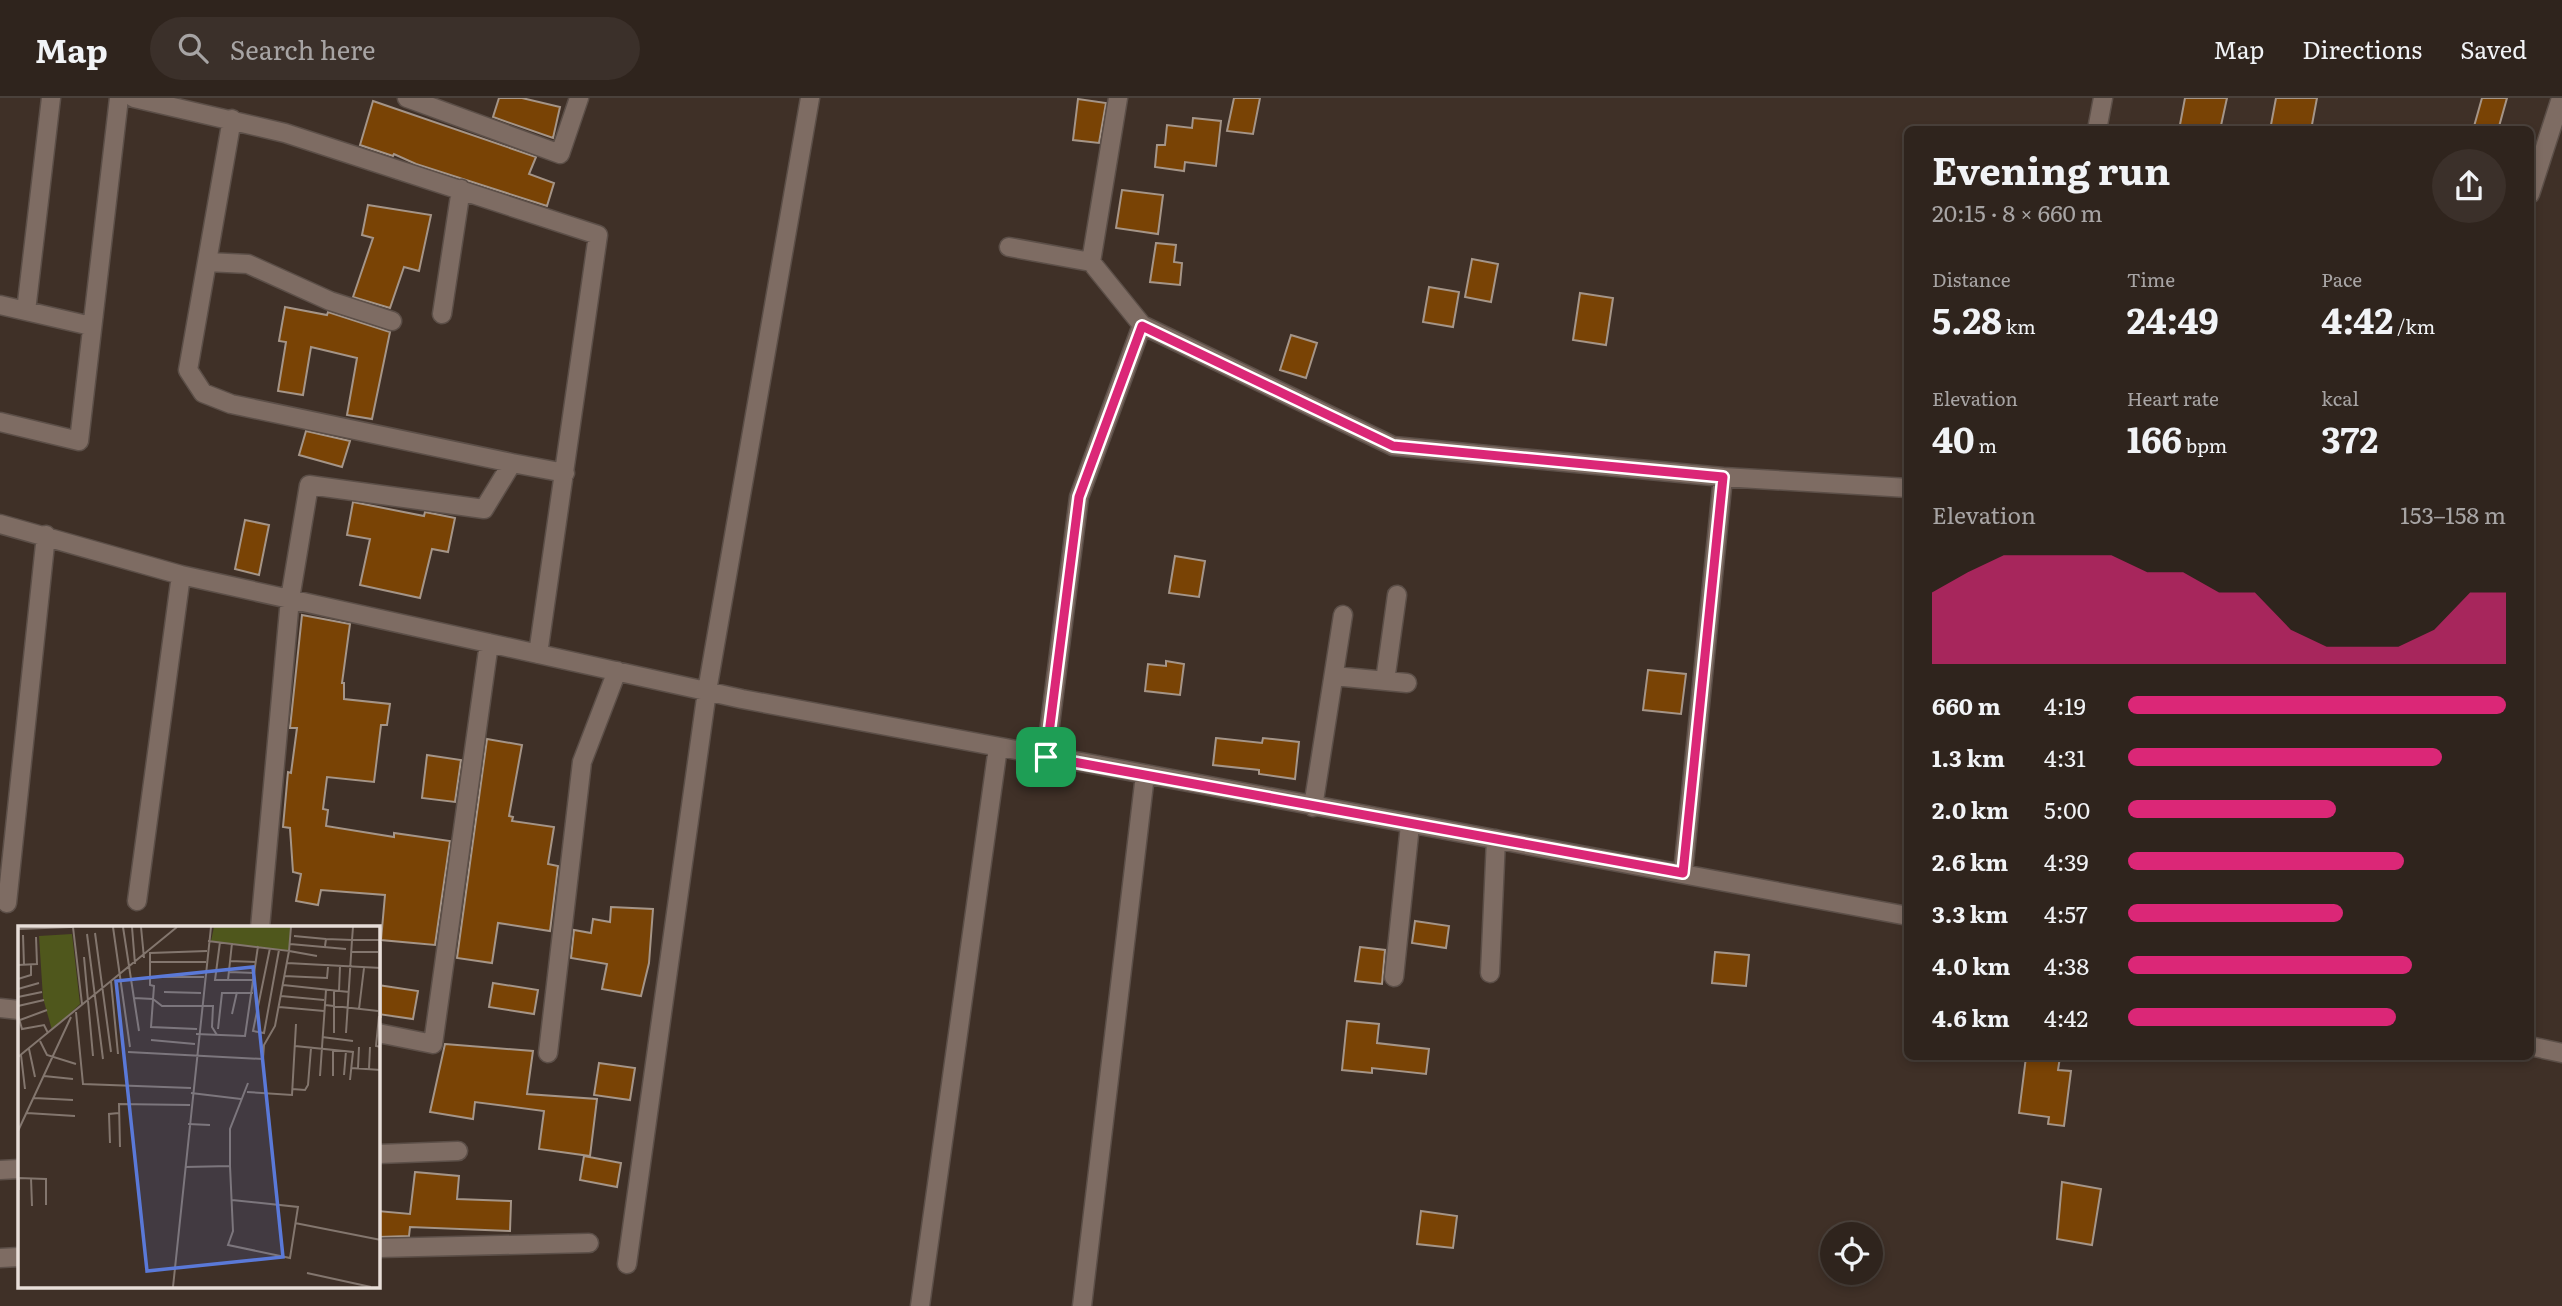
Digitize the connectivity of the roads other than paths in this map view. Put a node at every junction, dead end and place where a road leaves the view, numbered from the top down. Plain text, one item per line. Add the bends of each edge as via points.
1 (51, 98) edge
2 (119, 98) edge
3 (134, 98) edge
4 (407, 98) edge
5 (579, 98) edge
6 (810, 98) edge
7 (1118, 98) edge
8 (2104, 98) edge
9 (2561, 98) edge
10 (232, 119) junction
11 (2098, 126) edge
12 (2534, 182) edge
13 (461, 189) junction
14 (1009, 247) dead end
15 (207, 262) junction
16 (1091, 262) junction
17 (0, 305) edge
18 (26, 311) junction
19 (442, 314) dead end
20 (392, 321) dead end
21 (91, 326) junction
22 (1142, 326) junction
23 (0, 422) edge
24 (512, 463) junction
25 (565, 473) junction
26 (1723, 477) junction
27 (1904, 488) edge
28 (0, 524) edge
29 (46, 535) junction
30 (181, 575) junction
31 (1397, 595) dead end
32 (290, 599) junction
33 (1343, 615) dead end
34 (489, 643) junction
35 (538, 654) junction
36 (617, 671) junction
37 (1334, 676) junction
38 (1385, 681) junction
39 (1407, 683) dead end
40 (707, 691) junction
41 (998, 747) junction
42 (1046, 757) junction
43 (1145, 775) junction
44 (1313, 807) junction
45 (1410, 825) junction
46 (1496, 839) junction
47 (1683, 873) junction
48 (137, 901) dead end
49 (7, 903) dead end
50 (1904, 915) edge
51 (260, 926) edge
52 (1490, 974) dead end
53 (1394, 976) dead end
54 (0, 1008) edge
55 (18, 1010) edge
56 (380, 1033) edge
57 (2534, 1047) edge
58 (548, 1053) dead end
59 (2562, 1053) edge
60 (458, 1151) dead end
61 (380, 1154) edge
62 (18, 1169) edge
63 (0, 1170) edge
64 (589, 1243) dead end
65 (380, 1248) edge
66 (18, 1257) edge
67 (0, 1258) edge
68 (627, 1264) dead end
69 (920, 1306) edge
70 (1083, 1306) edge

1 - 18 street
2 - 21 street
3 - 10 street
4 - 5 street via 560,154
6 - 40 street
7 - 16 street
8 - 11 street
9 - 12 street
10 - 13 street
10 - 15 street
13 - 19 street
13 - 25 street via 598,235
14 - 16 street
15 - 20 street via 248,264 330,301
15 - 24 street via 188,370 203,393 231,404
16 - 22 street
17 - 18 street
18 - 21 street
21 - 23 street via 79,441
22 - 26 street via 1393,446
22 - 42 street via 1079,497
24 - 25 street
24 - 32 street via 484,509 309,485
25 - 35 street
26 - 27 street
26 - 47 street
28 - 29 street
29 - 30 street
29 - 49 street
30 - 32 street
30 - 48 street
31 - 38 street
32 - 34 street
32 - 51 street
33 - 37 street
34 - 35 street
34 - 56 street via 433,1044
35 - 36 street
36 - 40 street
36 - 58 street via 582,762
37 - 38 street
37 - 44 street
38 - 39 street
40 - 41 street
40 - 68 street
41 - 42 street
41 - 69 street
42 - 43 street
43 - 44 street
43 - 70 street
44 - 45 street
45 - 46 street
45 - 53 street
46 - 47 street
46 - 52 street
47 - 50 street
54 - 55 street
57 - 59 street
60 - 61 street
62 - 63 street
64 - 65 street
66 - 67 street

